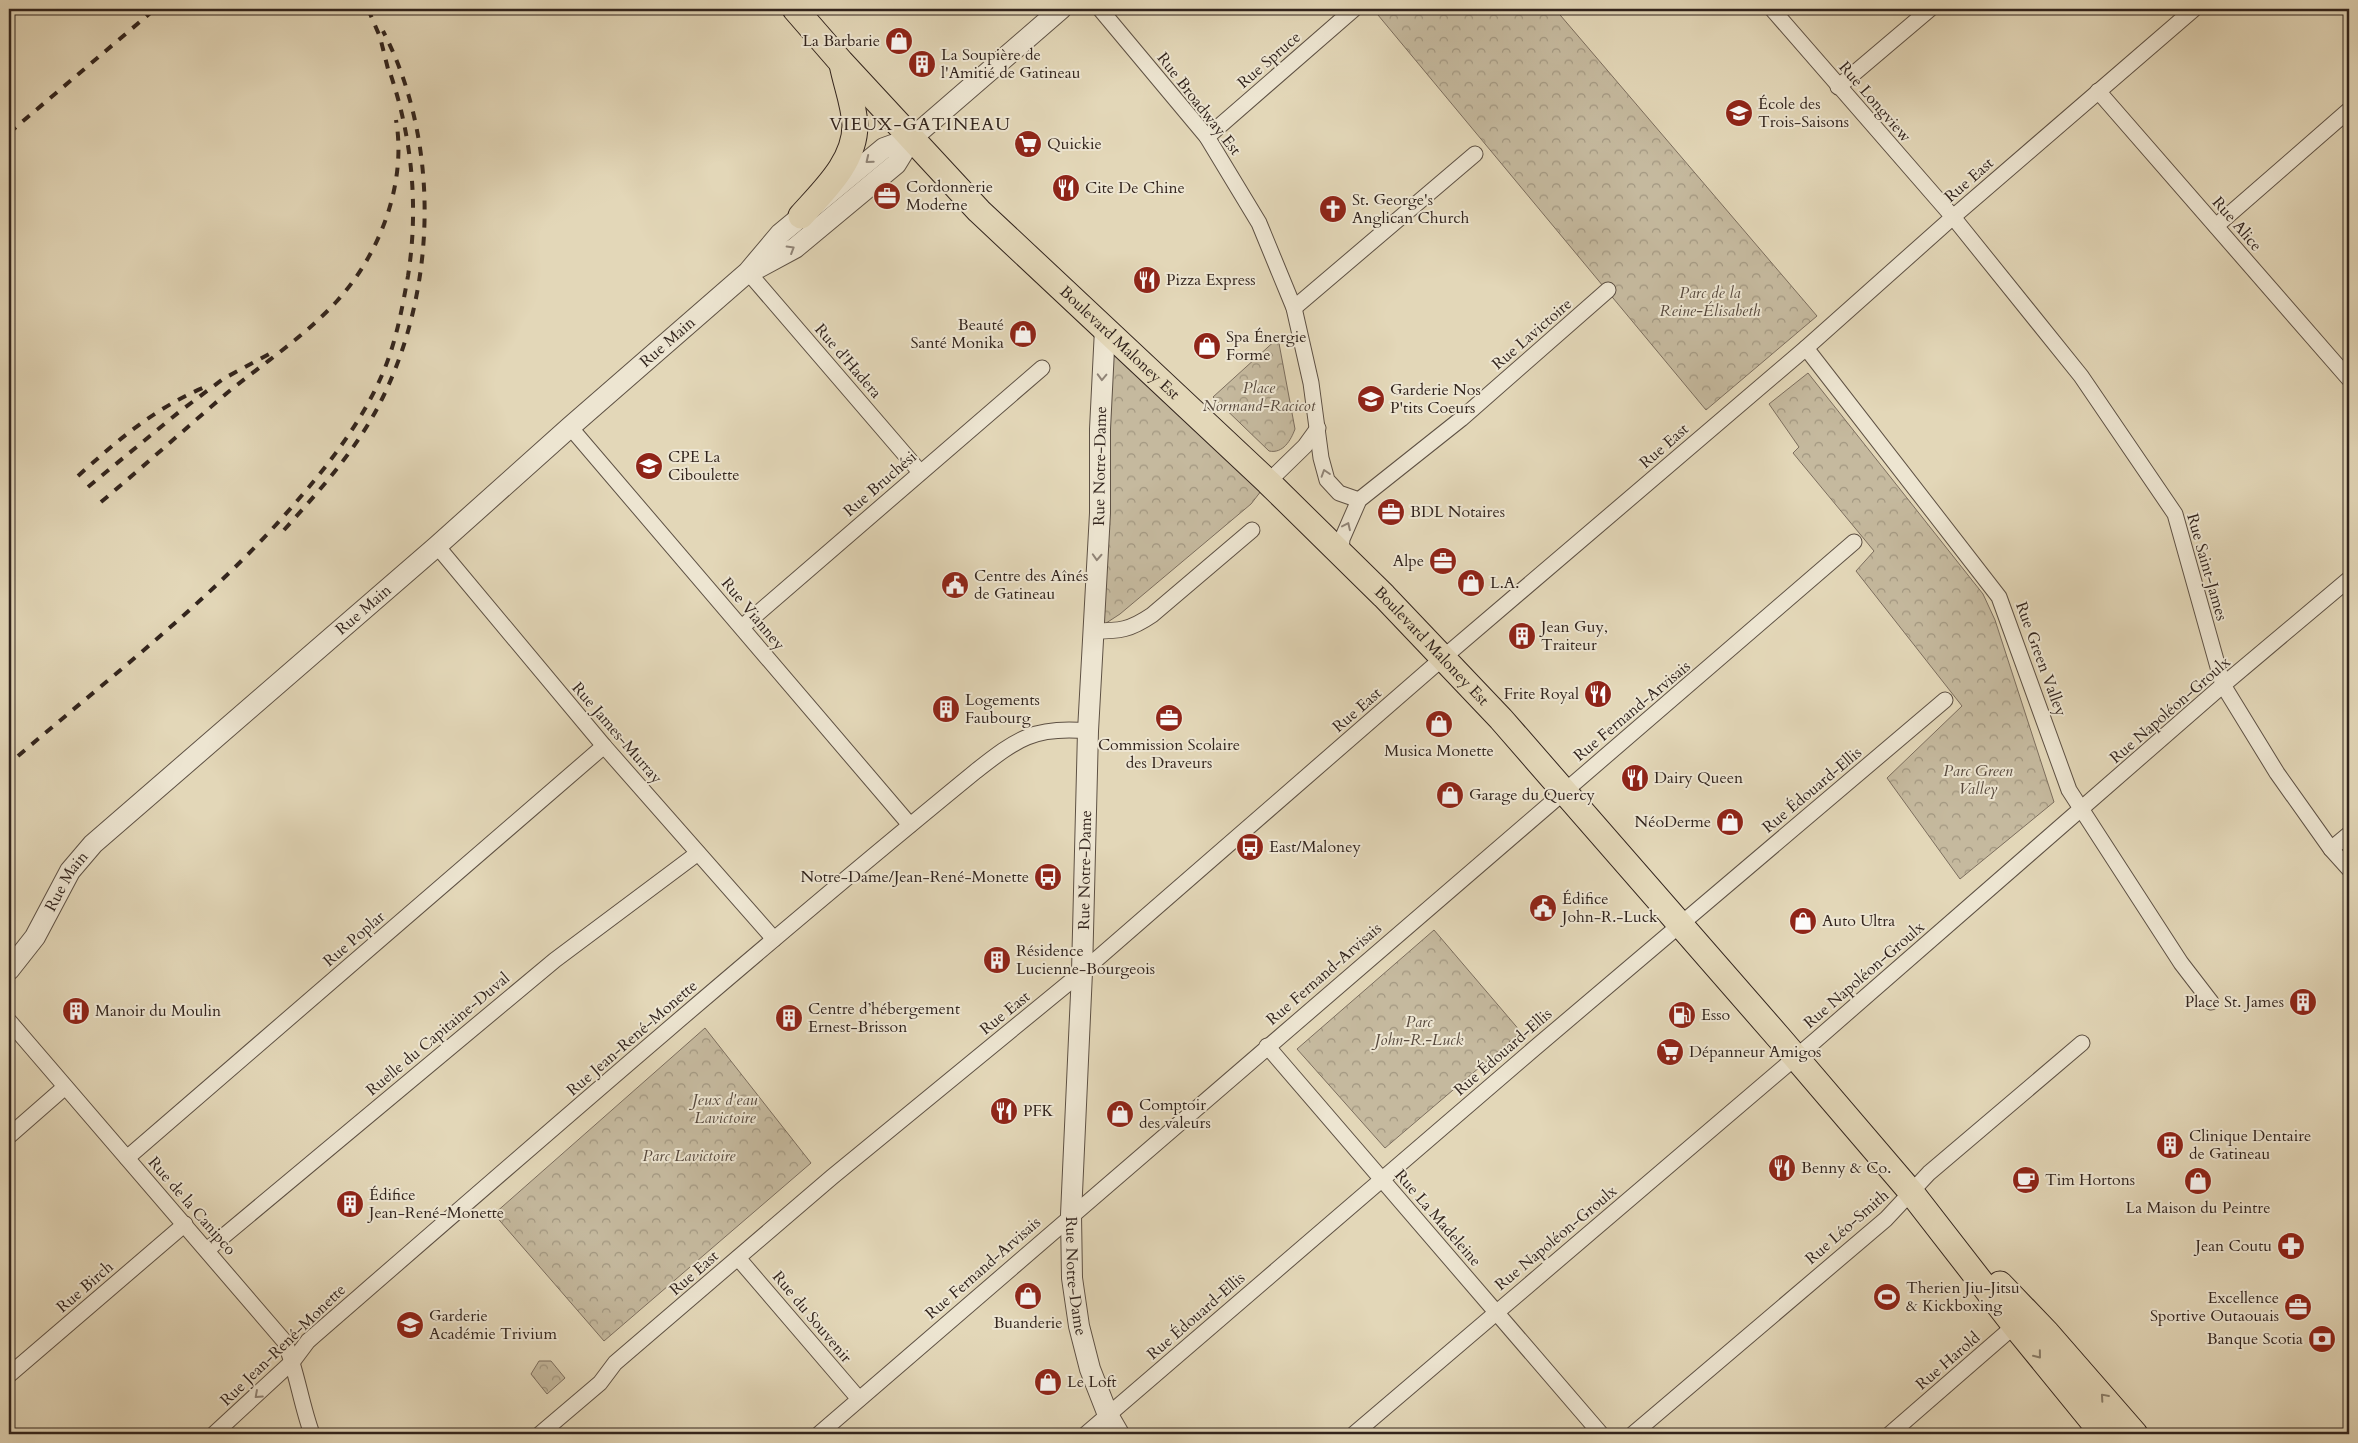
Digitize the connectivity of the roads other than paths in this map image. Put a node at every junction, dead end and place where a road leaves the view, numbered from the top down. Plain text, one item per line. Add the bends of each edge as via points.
1 (796, 9) edge
2 (1061, 9) edge
3 (1100, 9) edge
4 (1354, 9) edge
5 (1772, 9) edge
6 (1930, 9) edge
7 (2194, 9) edge
8 (841, 62) junction
9 (1838, 87) junction
10 (2098, 91) junction
11 (2349, 110) edge
12 (1207, 137) junction
13 (912, 138) junction
14 (1475, 154) dead end
15 (801, 216) junction
16 (1953, 217) junction
17 (2216, 226) junction
18 (748, 272) junction
19 (1608, 290) dead end
20 (1294, 308) junction
21 (1105, 329) junction
22 (1806, 348) junction
23 (1042, 368) dead end
24 (2349, 379) edge
25 (570, 427) junction
26 (1318, 428) junction
27 (920, 472) junction
28 (1268, 482) junction
29 (1359, 500) junction
30 (1252, 530) dead end
31 (1854, 542) dead end
32 (438, 546) junction
33 (1341, 552) junction
34 (2349, 579) edge
35 (742, 627) junction
36 (1094, 631) junction
37 (1444, 657) junction
38 (2223, 685) junction
39 (1945, 700) dead end
40 (1088, 731) junction
41 (604, 746) junction
42 (1564, 790) junction
43 (2082, 810) junction
44 (910, 825) junction
45 (2349, 834) edge
46 (2331, 849) junction
47 (698, 853) junction
48 (2349, 869) edge
49 (1681, 924) junction
50 (774, 939) junction
51 (9, 970) edge
52 (1082, 972) junction
53 (2211, 1002) dead end
54 (9, 1021) edge
55 (2082, 1043) dead end
56 (1267, 1046) junction
57 (1796, 1057) junction
58 (65, 1087) junction
59 (9, 1136) edge
60 (127, 1158) junction
61 (1382, 1180) junction
62 (1911, 1192) junction
63 (1071, 1214) junction
64 (185, 1224) junction
65 (207, 1250) junction
66 (738, 1258) junction
67 (1496, 1312) junction
68 (2022, 1320) junction
69 (293, 1361) junction
70 (9, 1375) edge
71 (859, 1399) junction
72 (1108, 1415) junction
73 (224, 1428) edge
74 (214, 1434) edge
75 (312, 1434) edge
76 (540, 1434) edge
77 (818, 1434) edge
78 (1086, 1434) edge
79 (1119, 1434) edge
80 (1354, 1434) edge
81 (1601, 1434) edge
82 (1633, 1434) edge
83 (1890, 1434) edge
84 (2103, 1434) edge
85 (2134, 1434) edge

1 - 8 main road, Boulevard Maloney Est
2 - 13 street, Rue Main
3 - 12 street, Rue Broadway Est
4 - 12 street, Rue Spruce
5 - 9 street, Rue Longview
6 - 9 street
7 - 10 street, Rue East
8 - 13 main road, Boulevard Maloney Est
8 - 15 main road via 852,103 854,143 848,158 830,183
9 - 16 street, Rue Longview
10 - 16 street, Rue East
10 - 17 street, Rue Alice
11 - 17 street
12 - 20 street, Rue Broadway Est via 1259,222
13 -> 15 street, Rue Main via 884,148
18 -> 13 street, Rue Main via 795,248 896,164
13 - 21 main road, Boulevard Maloney Est via 979,212
14 - 20 street
15 - 18 street, Rue Main via 780,234
16 - 22 street, Rue East
16 - 38 street, Rue Saint-James via 2081,376 2175,514
17 - 24 street, Rue Alice
18 - 25 street, Rue Main
18 - 27 street, Rue d'Hadera
19 - 29 street, Rue Lavictoire via 1461,419
20 - 26 street, Rue Broadway Est
21 - 28 main road, Boulevard Maloney Est
21 -> 36 street, Rue Notre-Dame
22 - 37 street, Rue East
22 - 43 street, Rue Green Valley via 1999,597 2069,790
23 - 27 street, Rue Bruchési
25 - 32 street, Rue Main
25 - 35 street, Rue Vianney
26 - 28 street via 1305,446
29 -> 26 street, Rue Broadway Est via 1339,493 1327,480
27 - 35 street, Rue Bruchési
28 - 33 main road, Boulevard Maloney Est
33 -> 29 street, Rue Lavictoire via 1344,533
30 - 36 street via 1152,616 1134,627
31 - 42 street, Rue Fernand-Arvisais
32 - 41 street, Rue James-Murray
32 - 51 street, Rue Main via 93,844 70,871 35,937
33 - 37 main road, Boulevard Maloney Est
34 - 38 street, Rue Napoléon-Groulx
35 - 44 street, Rue Vianney
36 - 40 street, Rue Notre-Dame
37 - 42 main road, Boulevard Maloney Est
37 - 52 street, Rue East
38 - 43 street, Rue Napoléon-Groulx
38 - 46 street, Rue Saint-James via 2277,773
39 - 49 street, Rue Édouard-Ellis
40 - 44 street, Rue Jean-René-Monette via 1061,729 1020,739
40 - 52 street, Rue Notre-Dame
41 - 47 street, Rue James-Murray
41 - 60 street, Rue Poplar
42 - 49 main road, Boulevard Maloney Est
42 - 56 street, Rue Fernand-Arvisais
43 - 53 street, Rue Green Valley via 2181,963
43 - 57 street, Rue Napoléon-Groulx
44 - 50 street, Rue Jean-René-Monette
45 - 46 street
46 - 48 street, Rue Saint-James
47 - 50 street, Rue James-Murray
47 - 65 street, Ruelle du Capitaine-Duval via 555,960
49 - 57 main road, Boulevard Maloney Est
49 - 61 street, Rue Édouard-Ellis
50 - 69 street, Rue Jean-René-Monette via 308,1341
52 - 63 street, Rue Notre-Dame
52 - 66 street, Rue East
54 - 58 street, Rue de la Canipco
55 - 62 street, Rue Léo-Smith
56 - 61 street, Rue La Madeleine
56 - 63 street, Rue Fernand-Arvisais
57 - 62 main road, Boulevard Maloney Est
57 - 67 street, Rue Napoléon-Groulx
58 - 59 street
58 - 60 street, Rue de la Canipco
60 - 64 street, Rue de la Canipco
61 - 67 street, Rue La Madeleine
61 - 72 street, Rue Édouard-Ellis
62 - 68 main road, Boulevard Maloney Est
62 - 82 street, Rue Léo-Smith via 1886,1219
63 - 71 street, Rue Fernand-Arvisais
63 - 72 street, Rue Notre-Dame via 1072,1278 1079,1326 1090,1369
64 - 65 street, Rue de la Canipco
64 - 70 street, Rue Birch
65 - 69 street, Rue de la Canipco via 285,1342
66 - 71 street, Rue du Souvenir
66 - 76 street, Rue East via 615,1363 600,1383
67 - 80 street, Rue Napoléon-Groulx
67 - 81 street, Rue La Madeleine
68 - 83 street, Rue Harold
68 -> 84 main road, Boulevard Maloney Est
85 -> 68 main road, Boulevard Maloney Est
69 -> 73 street, Rue Jean-René-Monette
69 - 75 street, Rue de la Canipco
71 - 77 street, Rue Fernand-Arvisais
72 - 78 street, Rue Édouard-Ellis
72 - 79 street, Rue Notre-Dame
73 - 74 street, Rue Jean-René-Monette

